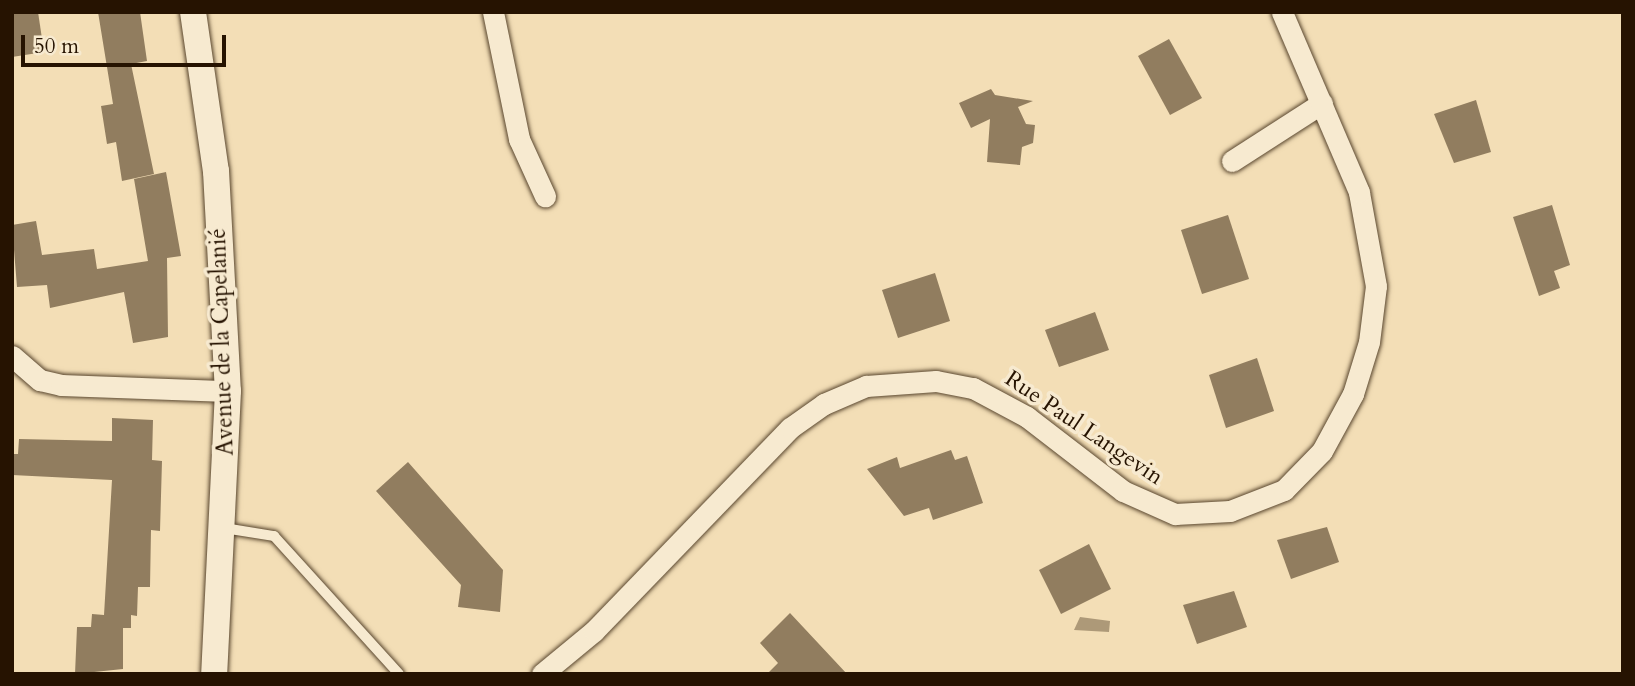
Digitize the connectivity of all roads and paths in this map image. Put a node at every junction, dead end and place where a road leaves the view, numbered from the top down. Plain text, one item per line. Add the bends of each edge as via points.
1 (193, 12) edge
2 (493, 12) edge
3 (1282, 12) edge
4 (1322, 103) junction
5 (1231, 161) dead end
6 (545, 196) dead end
7 (12, 356) edge
8 (228, 391) junction
9 (224, 528) junction
10 (214, 674) edge
11 (399, 674) edge
12 (542, 674) edge

1 - 8 street, Avenue de la Capelanié via 216,171
2 - 6 street via 519,139
3 - 4 street, Rue Paul Langevin
4 - 5 street
4 - 12 street, Rue Paul Langevin via 1359,192 1371,239 1375,313 1353,394 1338,426 1284,490 1230,512 1175,514 1123,491 1027,417 973,388 936,381 866,386 824,404 790,428 594,631
7 - 8 street via 40,380 61,385
8 - 9 street, Avenue de la Capelanié
9 - 10 street, Avenue de la Capelanié
9 - 11 lane via 274,536

